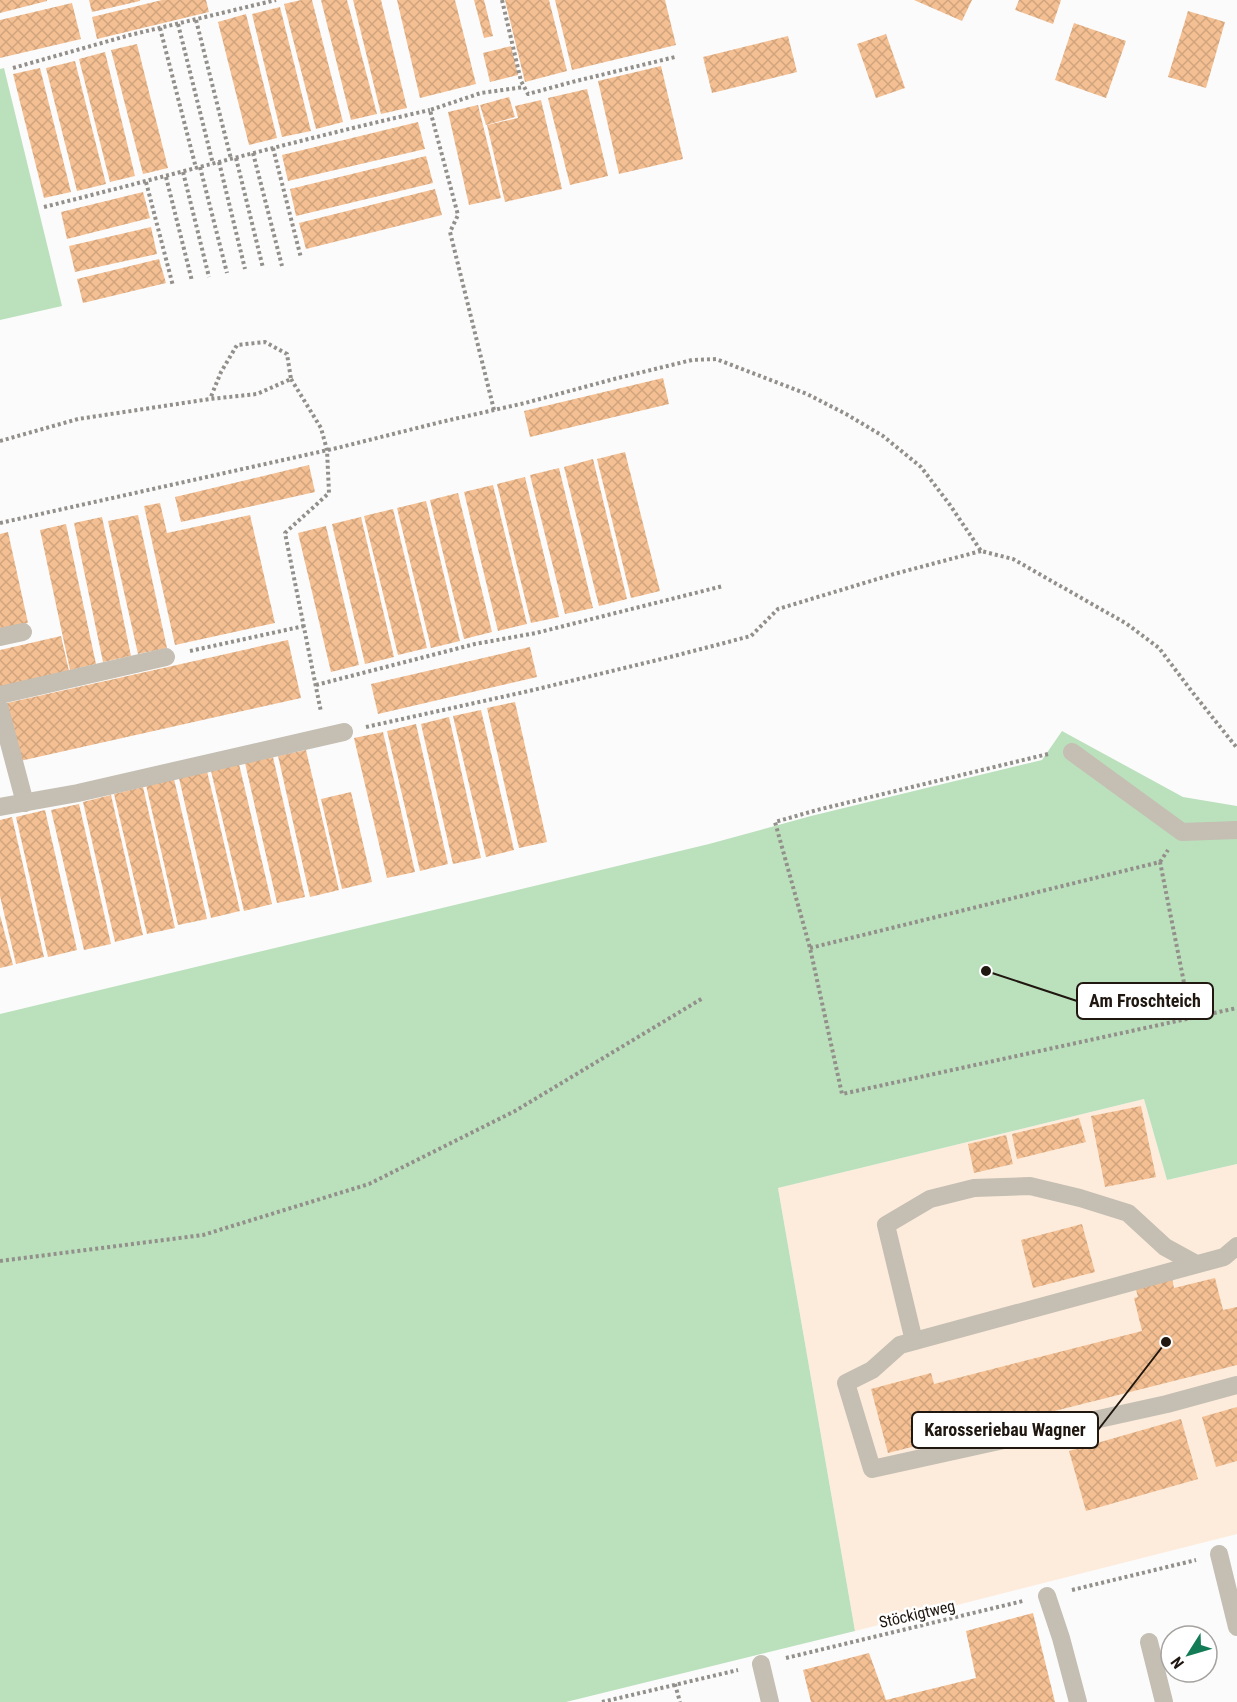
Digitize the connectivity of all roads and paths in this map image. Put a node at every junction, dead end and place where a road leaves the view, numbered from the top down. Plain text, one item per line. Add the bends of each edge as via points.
1 (276, 0) edge
2 (502, 0) edge
3 (196, 20) junction
4 (178, 24) junction
5 (160, 28) junction
6 (675, 57) dead end
7 (13, 68) dead end
8 (524, 87) junction
9 (430, 110) junction
10 (273, 148) junction
11 (253, 153) junction
12 (233, 158) junction
13 (219, 162) junction
14 (213, 164) junction
15 (198, 168) junction
16 (183, 172) junction
17 (166, 177) junction
18 (146, 182) junction
19 (45, 207) dead end
20 (301, 258) dead end
21 (282, 266) dead end
22 (263, 268) dead end
23 (245, 269) dead end
24 (227, 273) dead end
25 (209, 277) dead end
26 (192, 281) dead end
27 (173, 286) dead end
28 (291, 379) junction
29 (210, 399) junction
30 (494, 410) junction
31 (0, 441) edge
32 (327, 450) junction
33 (0, 523) edge
34 (981, 551) junction
35 (723, 586) dead end
36 (304, 626) junction
37 (23, 632) dead end
38 (0, 637) edge
39 (166, 657) joint
40 (316, 685) junction
41 (0, 695) edge
42 (0, 709) edge
43 (344, 732) joint
44 (325, 736) junction
45 (1237, 748) edge
46 (1072, 752) joint
47 (26, 803) junction
48 (0, 807) edge
49 (1237, 830) edge
50 (810, 948) junction
51 (703, 999) dead end
52 (1237, 1008) edge
53 (1191, 1018) junction
54 (1237, 1246) edge
55 (0, 1261) edge
56 (1196, 1264) junction
57 (914, 1341) junction
58 (1237, 1385) edge
59 (1219, 1554) joint
60 (1047, 1596) junction
61 (1237, 1627) edge
62 (1149, 1642) dead end
63 (761, 1664) junction
64 (675, 1684) junction
65 (602, 1702) edge
66 (680, 1702) edge
67 (770, 1702) edge
68 (1078, 1702) edge
69 (1164, 1702) edge

1 - 3 path
2 - 8 path
3 - 4 path
3 - 12 path
4 - 5 path
4 - 14 path
5 - 7 path
5 - 15 path
6 - 8 path via 528,94
8 - 9 path via 481,93
9 - 10 path
9 - 30 path via 458,215 450,232
10 - 11 path
10 - 20 path
11 - 12 path
11 - 21 path
12 - 13 path
12 - 22 path
13 - 14 path
13 - 23 path
14 - 15 path
15 - 16 path
15 - 24 path
16 - 17 path
16 - 25 path
17 - 18 path
17 - 26 path
18 - 19 path
18 - 27 path
28 - 29 path via 257,394
28 - 29 path via 287,354 265,342 237,345
28 - 32 path via 321,428
29 - 31 path via 78,419
30 - 32 path
30 - 34 path via 692,360 716,359 807,394 883,436 921,467
32 - 33 path
32 - 36 path via 329,493 285,533
34 - 43 path via 778,609 751,636
34 - 45 path via 1013,559 1127,624 1160,648
35 - 40 path
36 - 39 path
36 - 40 path
37 - 38 lane
39 - 41 lane
40 - 44 path
42 - 47 lane
43 - 44 lane
44 - 47 lane
46 - 49 lane via 1182,832
46 - 50 path via 1051,753 775,822
47 - 48 lane
50 - 53 path via 842,1094
50 - 53 path via 1160,862
51 - 55 path via 515,1111 369,1184 203,1235
52 - 53 path
54 - 56 lane via 1224,1257
56 - 57 lane
56 - 57 lane via 1165,1246 1128,1213 1080,1198 1029,1186 974,1188 930,1199 886,1225
57 - 58 lane via 900,1345 872,1370 846,1383 872,1468
59 - 60 path, Stöckigtweg
59 - 61 lane
60 - 63 path, Stöckigtweg
60 - 68 lane
62 - 69 lane
63 - 64 path, Stöckigtweg
63 - 67 lane
64 - 65 path, Stöckigtweg
64 - 66 path

